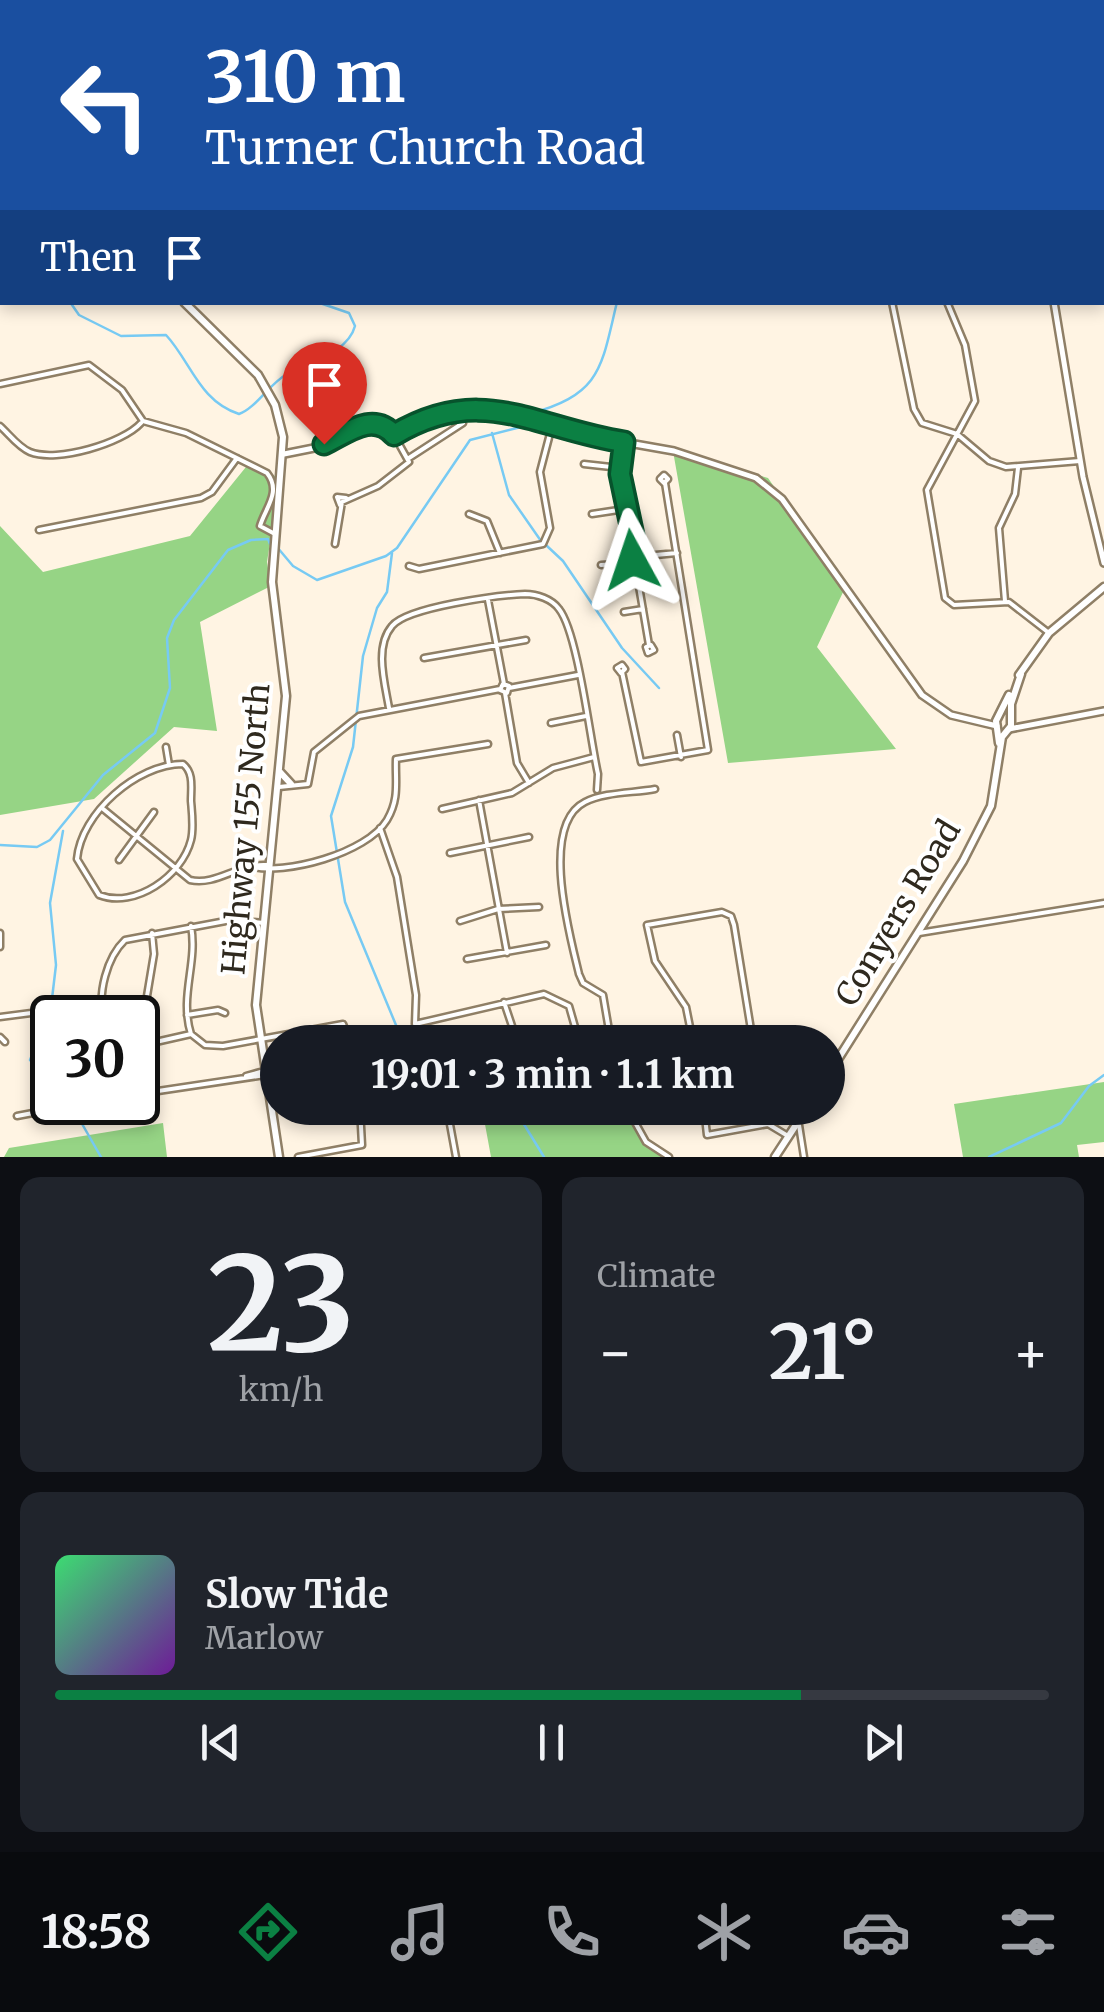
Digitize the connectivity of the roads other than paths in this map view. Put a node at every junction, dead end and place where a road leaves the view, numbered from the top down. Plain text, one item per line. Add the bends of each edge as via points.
1 (187, 305) edge
2 (893, 305) edge
3 (948, 305) edge
4 (1054, 305) edge
5 (0, 384) edge
6 (142, 421) junction
7 (464, 422) dead end
8 (0, 426) edge
9 (554, 427) junction
10 (957, 434) junction
11 (394, 435) junction
12 (622, 442) junction
13 (284, 454) junction
14 (237, 458) junction
15 (409, 458) junction
16 (1080, 461) junction
17 (584, 464) dead end
18 (620, 468) junction
19 (1018, 468) junction
20 (665, 483) dead end
21 (626, 508) junction
22 (469, 514) dead end
23 (592, 514) dead end
24 (39, 530) dead end
25 (275, 534) junction
26 (335, 544) dead end
27 (677, 552) junction
28 (500, 555) junction
29 (635, 560) junction
30 (1104, 562) edge
31 (601, 565) dead end
32 (409, 566) dead end
33 (1104, 586) edge
34 (488, 600) junction
35 (1004, 601) junction
36 (643, 609) junction
37 (624, 612) dead end
38 (1049, 633) junction
39 (526, 640) dead end
40 (497, 645) junction
41 (649, 645) dead end
42 (424, 658) dead end
43 (622, 672) dead end
44 (578, 675) junction
45 (505, 689) junction
46 (389, 708) junction
47 (1104, 711) edge
48 (586, 716) junction
49 (552, 723) dead end
50 (1004, 723) junction
51 (677, 735) dead end
52 (488, 744) dead end
53 (166, 747) dead end
54 (594, 757) junction
55 (681, 757) junction
56 (169, 765) junction
57 (279, 770) junction
58 (529, 783) junction
59 (277, 785) junction
60 (295, 785) junction
61 (655, 789) dead end
62 (596, 790) dead end
63 (479, 800) junction
64 (102, 808) junction
65 (442, 809) dead end
66 (154, 812) dead end
67 (380, 828) junction
68 (529, 837) dead end
69 (134, 838) junction
70 (487, 844) junction
71 (450, 853) dead end
72 (118, 860) dead end
73 (268, 867) junction
74 (174, 869) junction
75 (1104, 903) edge
76 (539, 907) dead end
77 (498, 910) junction
78 (460, 921) dead end
79 (264, 923) junction
80 (191, 926) junction
81 (152, 933) junction
82 (0, 934) edge
83 (919, 934) junction
84 (546, 945) dead end
85 (0, 947) edge
86 (506, 953) junction
87 (467, 959) dead end
88 (104, 995) edge
89 (147, 995) edge
90 (504, 1002) junction
91 (225, 1013) dead end
92 (30, 1014) edge
93 (187, 1015) junction
94 (0, 1018) edge
95 (512, 1025) edge
96 (575, 1025) edge
97 (608, 1025) edge
98 (689, 1025) edge
99 (751, 1025) edge
100 (191, 1034) junction
101 (0, 1036) edge
102 (260, 1040) joint
103 (5, 1042) dead end
104 (160, 1042) edge
105 (845, 1049) edge
106 (260, 1074) edge
107 (160, 1090) edge
108 (30, 1113) edge
109 (16, 1116) dead end
110 (274, 1125) edge
111 (361, 1125) edge
112 (451, 1125) edge
113 (637, 1125) edge
114 (706, 1125) edge
115 (762, 1125) edge
116 (770, 1125) edge
117 (795, 1125) edge
118 (799, 1125) edge
119 (788, 1136) junction
120 (279, 1157) edge
121 (298, 1157) edge
122 (456, 1157) edge
123 (669, 1157) edge
124 (776, 1157) edge
125 (804, 1157) edge

1 - 13 main road, Highway 155 North via 258,375 280,422
2 - 10 street via 917,417
3 - 10 street via 965,345 975,401
4 - 16 street
5 - 6 street via 89,365 122,390
6 - 8 street via 119,440 52,454 32,453
6 - 14 street
7 - 15 street
9 - 11 street via 484,407 462,408
9 - 12 street
9 - 28 street via 540,472 548,538 536,548
10 - 19 street via 990,461
10 - 35 street via 927,490 946,598 954,605
11 - 13 street via 372,423
11 - 15 street
12 - 18 street
12 - 50 street via 742,472 776,492 922,695 965,719
13 - 25 main road, Highway 155 North
14 - 24 street via 201,498
14 - 25 street via 272,478 270,508 260,523
15 - 26 street via 387,480 337,497
16 - 19 street
16 - 30 street
17 - 18 street
18 - 21 street
19 - 35 street via 999,528
20 - 27 street
21 - 23 street
21 - 29 street
22 - 28 street via 488,522
25 - 57 main road, Highway 155 North via 273,596 286,681
27 - 29 street
27 - 55 street via 710,743 705,752
28 - 32 street
29 - 31 street
29 - 36 street
33 - 38 main road, Conyers Road
34 - 40 street
34 - 44 street via 528,594 550,600 565,618
34 - 46 street via 410,614 393,624 383,646
35 - 38 street
36 - 37 street
36 - 41 street
38 - 50 main road, Conyers Road via 1021,674
39 - 40 street
40 - 42 street
40 - 45 street
43 - 55 street via 640,760
44 - 45 street
44 - 48 street
45 - 46 street
45 - 58 street via 517,763
46 - 60 street via 359,716 317,748 312,780
47 - 50 street
48 - 49 street
48 - 54 street
50 - 83 main road, Conyers Road via 991,806
51 - 55 street
52 - 67 street via 396,758 398,796
53 - 56 street
54 - 58 street via 553,768
54 - 62 street
56 - 64 street via 141,775
56 - 74 street via 186,767 192,836
57 - 59 main road, Highway 155 North
57 - 60 main road
58 - 63 street
59 - 60 street
59 - 73 main road, Highway 155 North
61 - 97 street via 586,802 571,816 564,837 560,876 576,964 583,983 603,995
63 - 65 street
63 - 70 street
64 - 69 street
64 - 74 street via 77,857 96,894 148,891
66 - 69 street
67 - 73 street via 326,858
67 - 90 street via 394,859 416,1024
68 - 70 street
69 - 72 street
69 - 74 street
70 - 71 street
70 - 77 street
73 - 74 street via 249,866 201,882
73 - 79 main road, Highway 155 North
75 - 83 street
76 - 77 street
77 - 78 street
77 - 86 street
79 - 80 street
79 - 102 main road, Highway 155 North via 256,1006
80 - 81 street
80 - 93 street
81 - 88 street via 119,946
81 - 89 street
82 - 85 street
83 - 105 main road, Conyers Road
84 - 86 street
86 - 87 street
90 - 95 street
90 - 96 street via 553,995 573,1011
91 - 93 street
92 - 94 street
93 - 100 street
98 - 99 street via 682,999 652,955 647,926 722,912 734,924
100 - 102 street via 213,1047
100 - 104 street
101 - 103 street
106 - 107 street
108 - 109 street
110 - 120 main road, Highway 155 North
111 - 121 street via 362,1145
112 - 122 street
113 - 123 street via 646,1142
114 - 115 street via 707,1134
116 - 119 street
117 - 119 main road
118 - 125 street
119 - 124 main road

